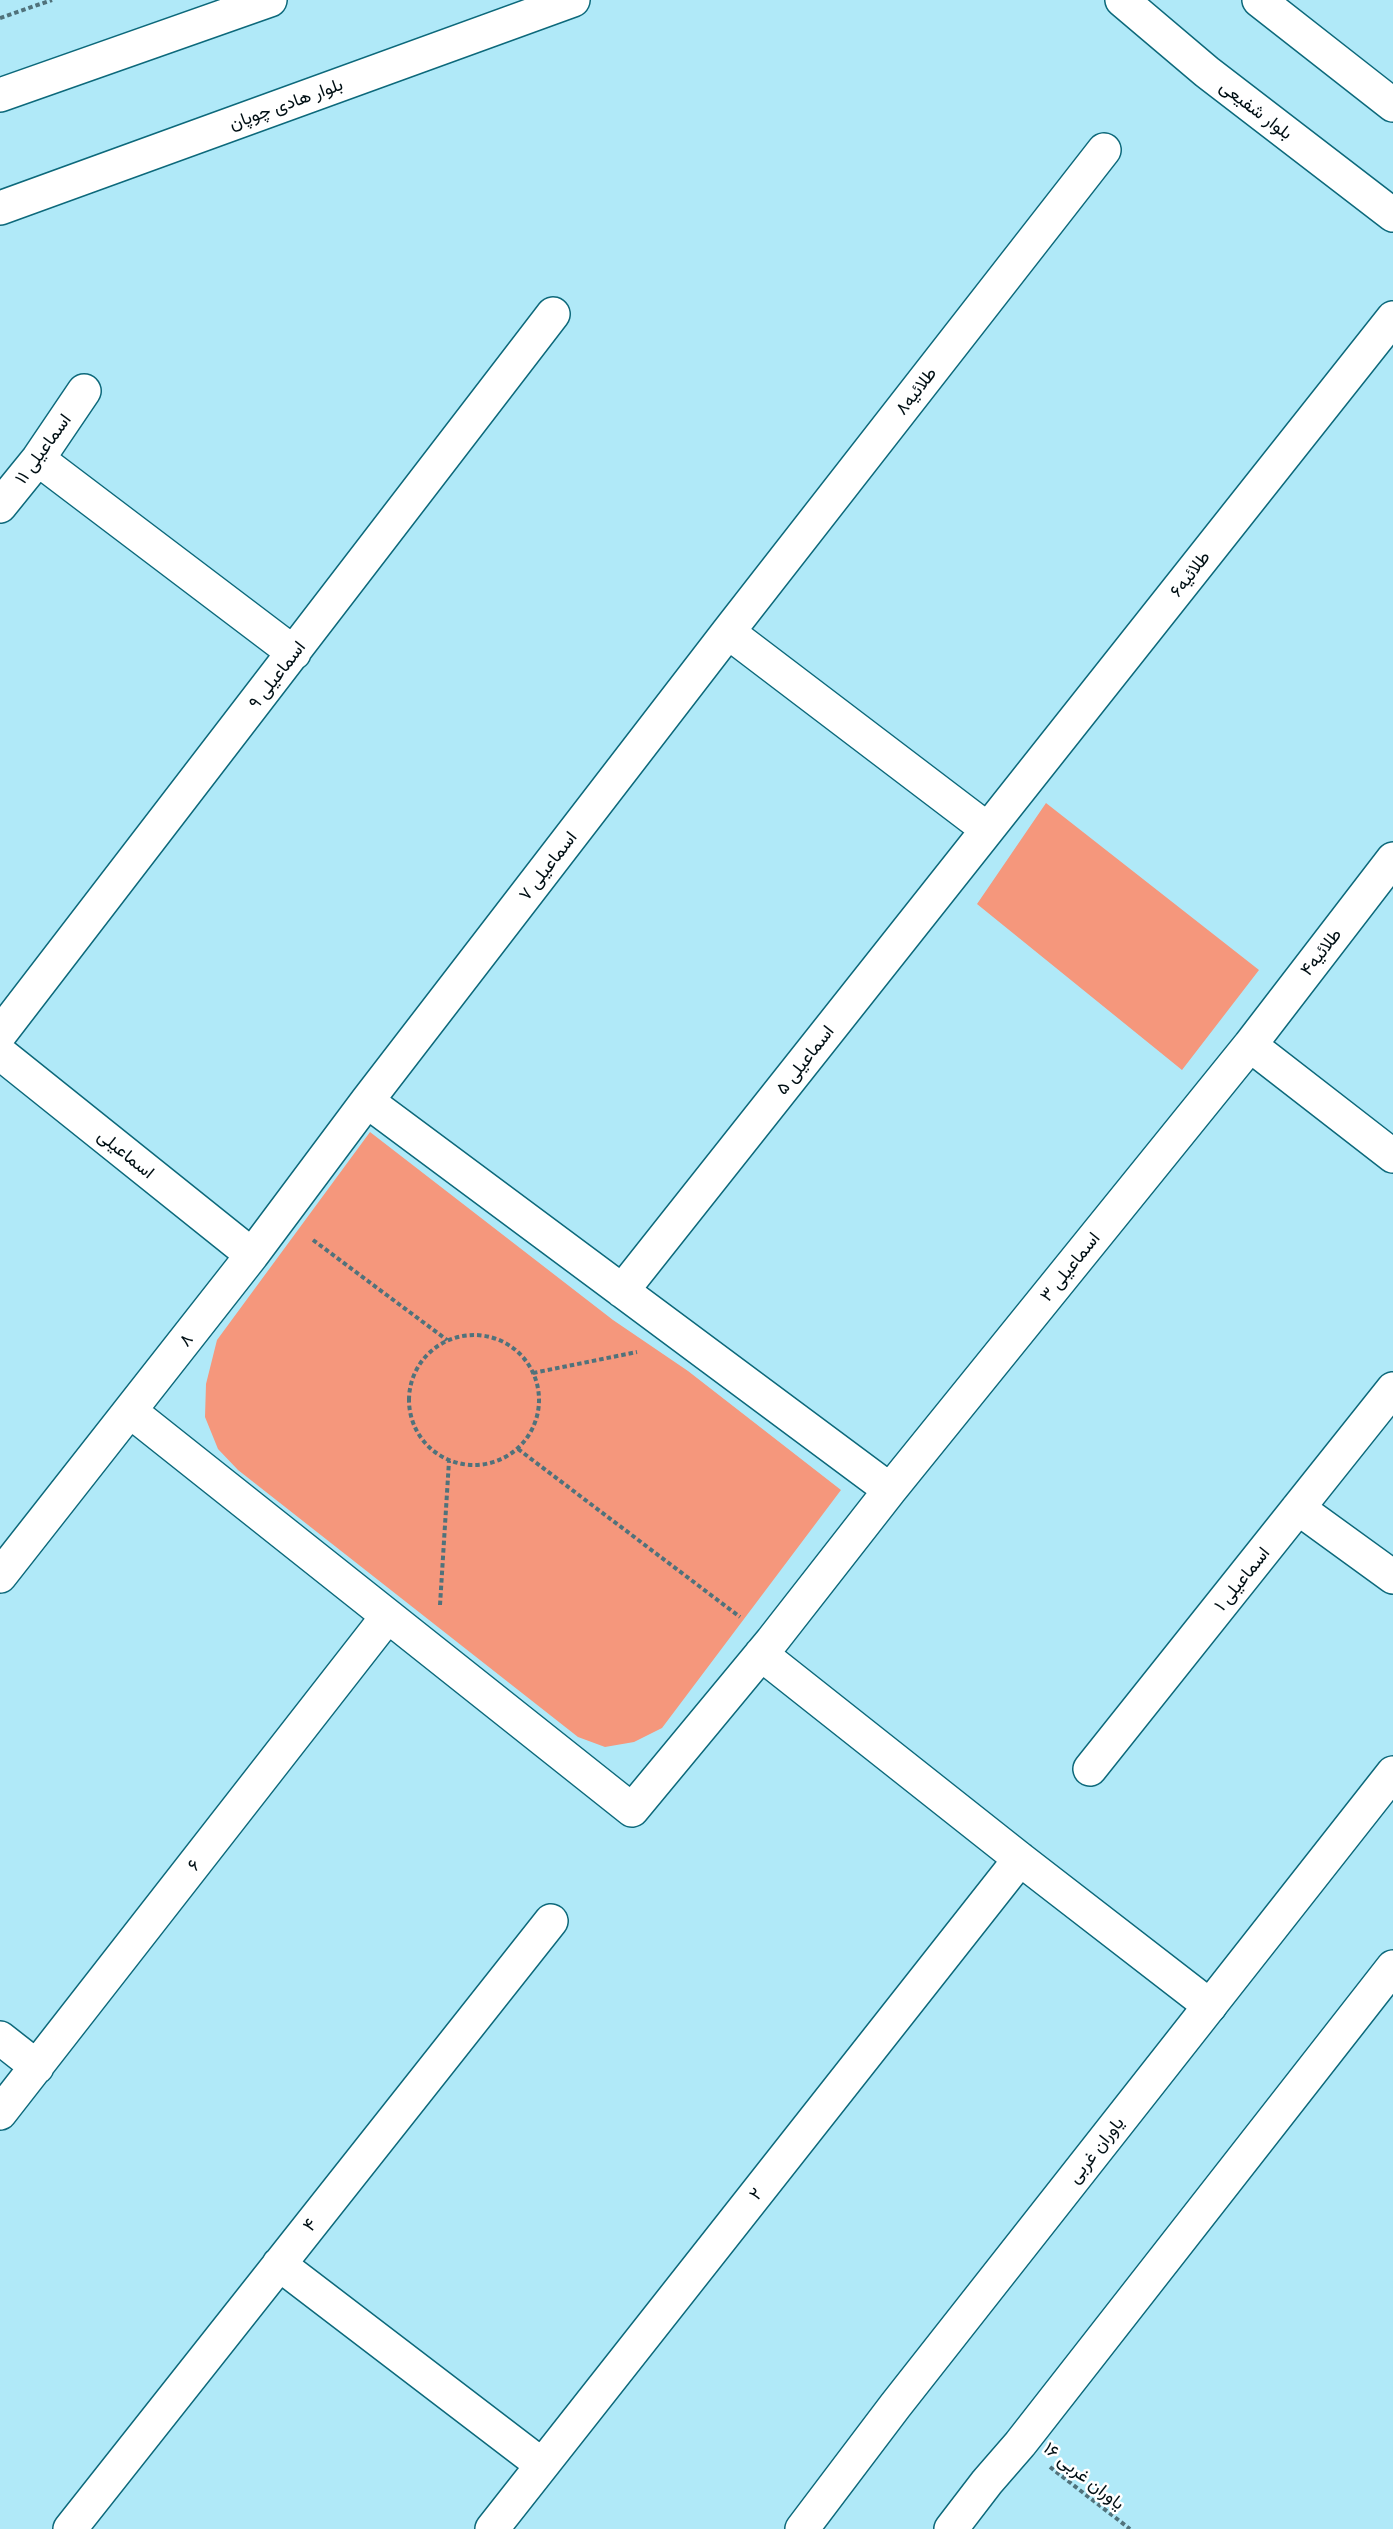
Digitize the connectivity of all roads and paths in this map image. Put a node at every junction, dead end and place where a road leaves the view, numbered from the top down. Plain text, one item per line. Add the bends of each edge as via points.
1 (52, 0) edge
2 (270, 0) edge
3 (573, 0) edge
4 (1122, 0) edge
5 (1261, 0) edge
6 (0, 18) edge
7 (0, 95) edge
8 (1393, 105) edge
9 (1104, 150) dead end
10 (0, 208) edge
11 (1393, 215) edge
12 (553, 314) dead end
13 (1393, 318) edge
14 (84, 391) dead end
15 (38, 459) junction
16 (0, 506) edge
17 (728, 632) junction
18 (294, 653) junction
19 (987, 829) junction
20 (1393, 859) edge
21 (0, 1034) edge
22 (1250, 1045) junction
23 (0, 1053) edge
24 (367, 1101) junction
25 (1393, 1156) edge
26 (282, 1217) junction
27 (252, 1255) junction
28 (622, 1291) junction
29 (447, 1340) junction
30 (691, 1342) junction
31 (533, 1372) junction
32 (1393, 1389) edge
33 (130, 1411) junction
34 (518, 1449) junction
35 (449, 1461) junction
36 (890, 1490) junction
37 (1298, 1508) junction
38 (0, 1576) edge
39 (1393, 1577) edge
40 (387, 1617) junction
41 (767, 1647) junction
42 (438, 1654) junction
43 (1090, 1769) dead end
44 (1389, 1787) edge
45 (1020, 1859) junction
46 (551, 1921) dead end
47 (1393, 1967) edge
48 (1210, 2006) junction
49 (0, 2038) edge
50 (37, 2067) junction
51 (0, 2113) edge
52 (279, 2265) junction
53 (1020, 2444) junction
54 (542, 2465) junction
55 (70, 2529) edge
56 (492, 2529) edge
57 (802, 2529) edge
58 (951, 2529) edge
59 (1130, 2529) edge

1 - 6 path
2 - 7 street
3 - 10 street, بلوار هادی چوپان
4 - 11 street, بلوار شفیعی via 1206,72
5 - 8 street
9 - 17 street, طلائیه۸
12 - 18 street, اسماعیلی ۹
13 - 19 street, طلائیه۶
14 - 15 street, اسماعیلی ۱۱
15 - 16 street, اسماعیلی ۱۱
15 - 18 street
17 - 19 street
17 - 24 street, اسماعیلی ۷
18 - 21 street, اسماعیلی ۹
19 - 28 street, اسماعیلی ۵
20 - 22 street, طلائیه۴
22 - 25 street
22 - 36 street, اسماعیلی ۳
23 - 27 street, اسماعیلی
24 - 26 street, ۸
24 - 28 street
26 - 27 street, ۸
26 - 29 path
27 - 33 street, ۸
28 - 30 street
29 - 31 path via 468,1334 490,1336 510,1345 526,1359
29 - 35 path via 429,1353 416,1370 409,1390 409,1412 417,1433 431,1450
30 - 31 path
30 - 36 street
31 - 34 path via 539,1399 537,1421
32 - 37 street, اسماعیلی ۱
33 - 38 street, ۸
33 - 40 street
34 - 35 path via 492,1464 470,1466
34 - 41 path
35 - 42 path
36 - 41 street, اسماعیلی ۳
37 - 39 street
37 - 43 street, اسماعیلی ۱
40 - 42 street
40 - 50 street, ۶
41 - 42 street, اسماعیلی ۳ via 632,1810
41 - 45 street
44 - 48 street, یاوران غربی
45 - 48 street
45 - 54 street, ۲
46 - 52 street, ۴
47 - 53 street
48 - 57 street, یاوران غربی
49 - 50 street
50 - 51 street, ۶
52 - 54 street
52 - 55 street, ۴
53 - 58 street
53 - 59 path, ۱۶ یاوران غربی
54 - 56 street, ۲

